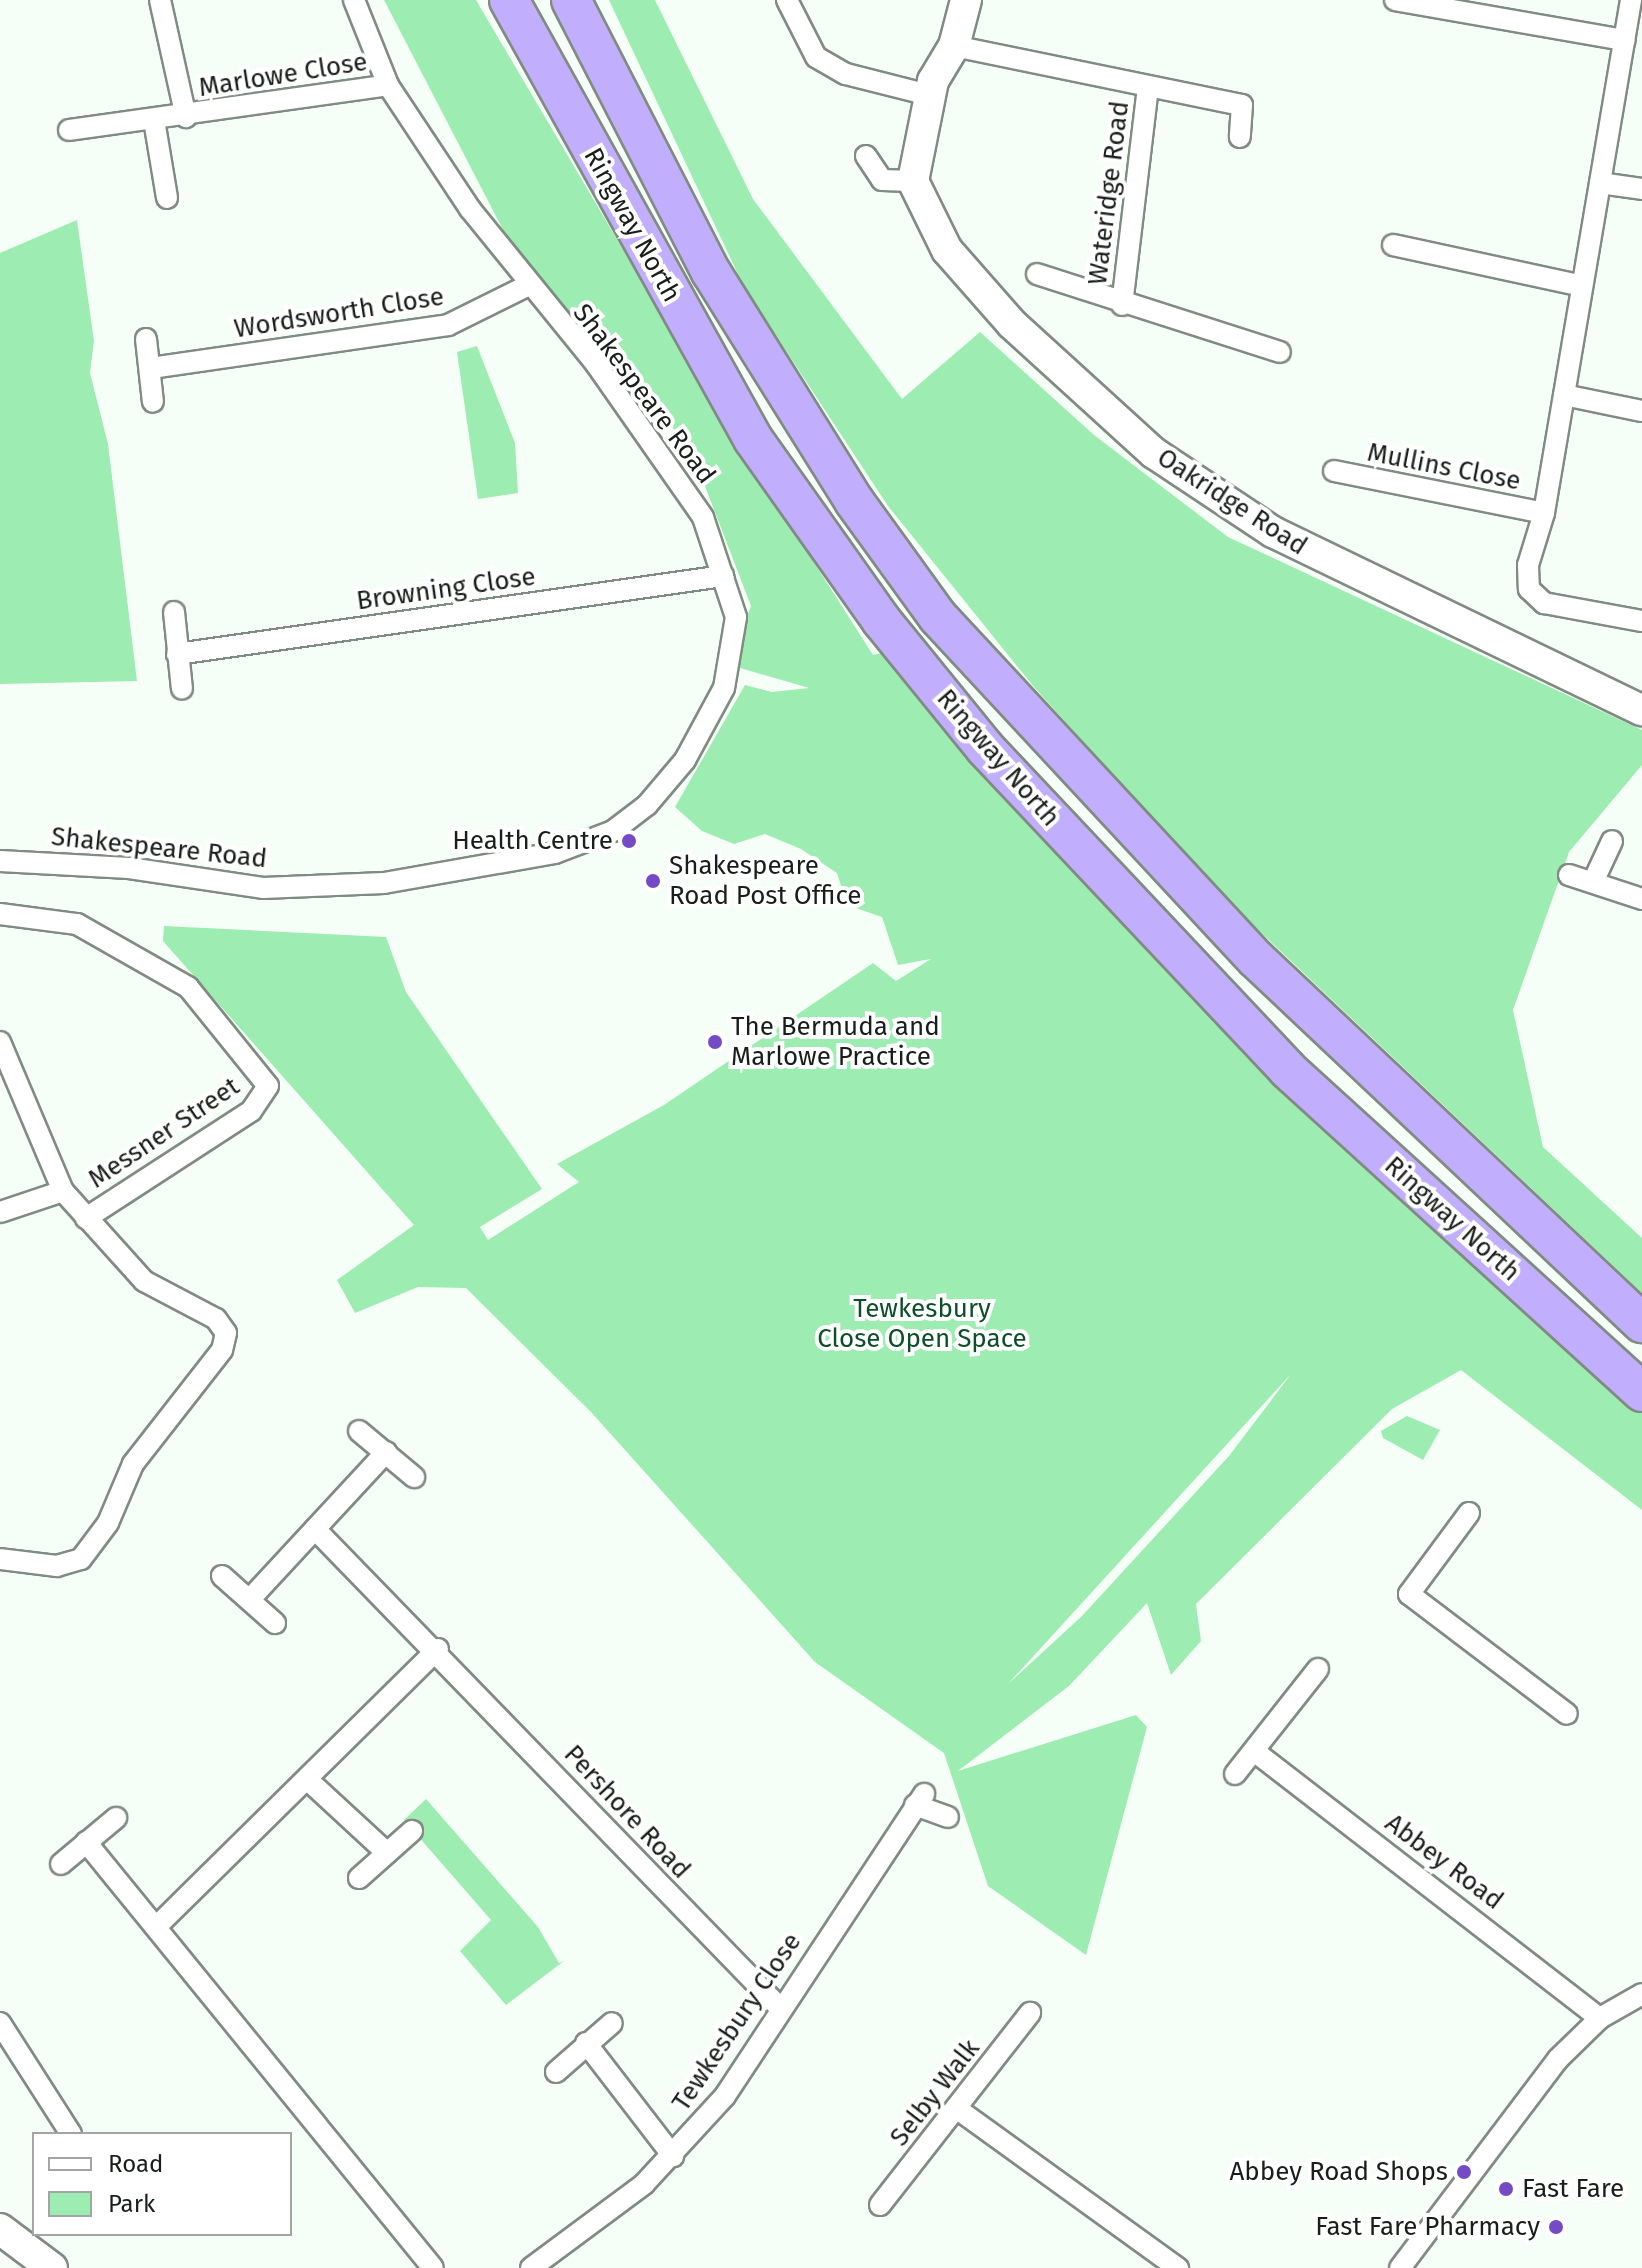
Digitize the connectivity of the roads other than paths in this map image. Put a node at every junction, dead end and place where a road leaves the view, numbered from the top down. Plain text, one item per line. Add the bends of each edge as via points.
1 (160, 0) edge
2 (354, 0) edge
3 (509, 0) edge
4 (571, 0) edge
5 (787, 0) edge
6 (966, 0) edge
7 (1395, 0) edge
8 (1631, 0) edge
9 (1625, 40) junction
10 (954, 46) junction
11 (388, 85) junction
12 (1148, 87) junction
13 (929, 95) junction
14 (186, 117) junction
15 (154, 120) junction
16 (69, 130) dead end
17 (1240, 137) dead end
18 (866, 156) dead end
19 (913, 181) junction
20 (1600, 183) junction
21 (1642, 189) edge
22 (167, 198) dead end
23 (1393, 245) dead end
24 (1037, 274) dead end
25 (527, 286) junction
26 (1582, 286) junction
27 (1122, 305) junction
28 (146, 339) dead end
29 (1280, 352) dead end
30 (151, 368) junction
31 (1564, 395) junction
32 (153, 402) dead end
33 (1642, 411) edge
34 (1334, 471) dead end
35 (1544, 513) junction
36 (723, 576) junction
37 (174, 612) dead end
38 (1642, 621) edge
39 (177, 654) junction
40 (182, 689) dead end
41 (1642, 710) edge
42 (1612, 841) dead end
43 (0, 861) edge
44 (1569, 875) dead end
45 (1593, 882) junction
46 (1642, 899) edge
47 (0, 914) edge
48 (0, 1042) edge
49 (63, 1191) junction
50 (0, 1212) edge
51 (86, 1218) junction
52 (1642, 1323) edge
53 (1642, 1392) edge
54 (359, 1431) dead end
55 (386, 1452) junction
56 (414, 1477) dead end
57 (1469, 1513) dead end
58 (315, 1529) junction
59 (0, 1559) edge
60 (222, 1576) dead end
61 (251, 1598) junction
62 (275, 1623) dead end
63 (438, 1649) junction
64 (1318, 1669) dead end
65 (1567, 1714) dead end
66 (1254, 1751) junction
67 (1235, 1774) dead end
68 (309, 1781) junction
69 (948, 1817) dead end
70 (116, 1818) dead end
71 (412, 1831) dead end
72 (86, 1842) junction
73 (387, 1853) junction
74 (61, 1864) dead end
75 (359, 1878) dead end
76 (156, 1927) junction
77 (1642, 1994) edge
78 (780, 2008) junction
79 (1030, 2013) dead end
80 (1600, 2018) junction
81 (0, 2023) edge
82 (612, 2023) dead end
83 (586, 2043) junction
84 (556, 2072) dead end
85 (956, 2108) junction
86 (70, 2132) edge
87 (673, 2156) junction
88 (880, 2205) dead end
89 (0, 2229) edge
90 (1409, 2265) edge
91 (52, 2268) edge
92 (433, 2268) edge
93 (531, 2268) edge
94 (1178, 2268) edge

1 - 14 street, Marlowe Close
2 - 11 street, Shakespeare Road
3 - 53 highway, Ringway North via 753,439 881,620 985,748 1287,1069
4 - 52 highway, Ringway North via 711,272 854,501 938,617 1073,771 1256,959
5 - 13 street via 816,57 846,74
6 - 10 street
7 - 9 street
8 - 9 street, Mullins Close
9 - 20 street, Mullins Close
10 - 12 street, Wateridge Road
10 - 13 street
11 - 14 street, Marlowe Close
11 - 25 street, Shakespeare Road
12 - 17 street, Wateridge Road via 1242,105
12 - 27 street, Wateridge Road
13 - 19 street
14 - 15 street, Marlowe Close
15 - 16 street, Marlowe Close
15 - 22 street
18 - 19 street via 882,180
19 - 41 street, Oakridge Road via 947,250 1012,324 1179,471 1322,559
20 - 21 street
20 - 26 street, Mullins Close
23 - 26 street
24 - 27 street, Wateridge Road
25 - 30 street, Wordsworth Close via 448,325
25 - 36 street, Shakespeare Road via 654,443 703,517
26 - 31 street, Mullins Close
27 - 29 street, Wateridge Road
28 - 30 street
30 - 32 street
31 - 33 street
31 - 35 street, Mullins Close
34 - 35 street, Mullins Close
35 - 38 street, Mullins Close via 1528,565 1529,589 1544,603
36 - 39 street, Browning Close
36 - 43 street, Shakespeare Road via 736,617 730,665 707,723 647,805 591,841 457,873 263,888 129,868
37 - 39 street
39 - 40 street
42 - 45 street
44 - 45 street
45 - 46 street
47 - 51 street, Messner Street via 77,924 188,987 268,1086 251,1111
48 - 49 street, Messner Street
49 - 50 street
49 - 51 street, Messner Street
51 - 59 street, Messner Street via 144,1281 216,1319 226,1342 133,1464 113,1514 81,1559 57,1566
54 - 55 street
55 - 56 street
55 - 58 street
57 - 65 street via 1409,1594
58 - 61 street
58 - 63 street, Pershore Road
60 - 61 street
61 - 62 street
63 - 68 street
63 - 78 street, Pershore Road
64 - 66 street
66 - 67 street
66 - 80 street, Abbey Road
68 - 73 street
68 - 76 street
69 - 78 street, Tewkesbury Close via 920,1800
70 - 72 street
71 - 73 street
72 - 74 street
72 - 76 street
73 - 75 street
76 - 92 street
77 - 80 street
78 - 87 street, Tewkesbury Close via 725,2096
79 - 85 street, Selby Walk
80 - 90 street via 1540,2081
81 - 86 street
82 - 83 street
83 - 84 street
83 - 87 street
85 - 88 street, Selby Walk
85 - 94 street
87 - 93 street, Tewkesbury Close
89 - 91 street

